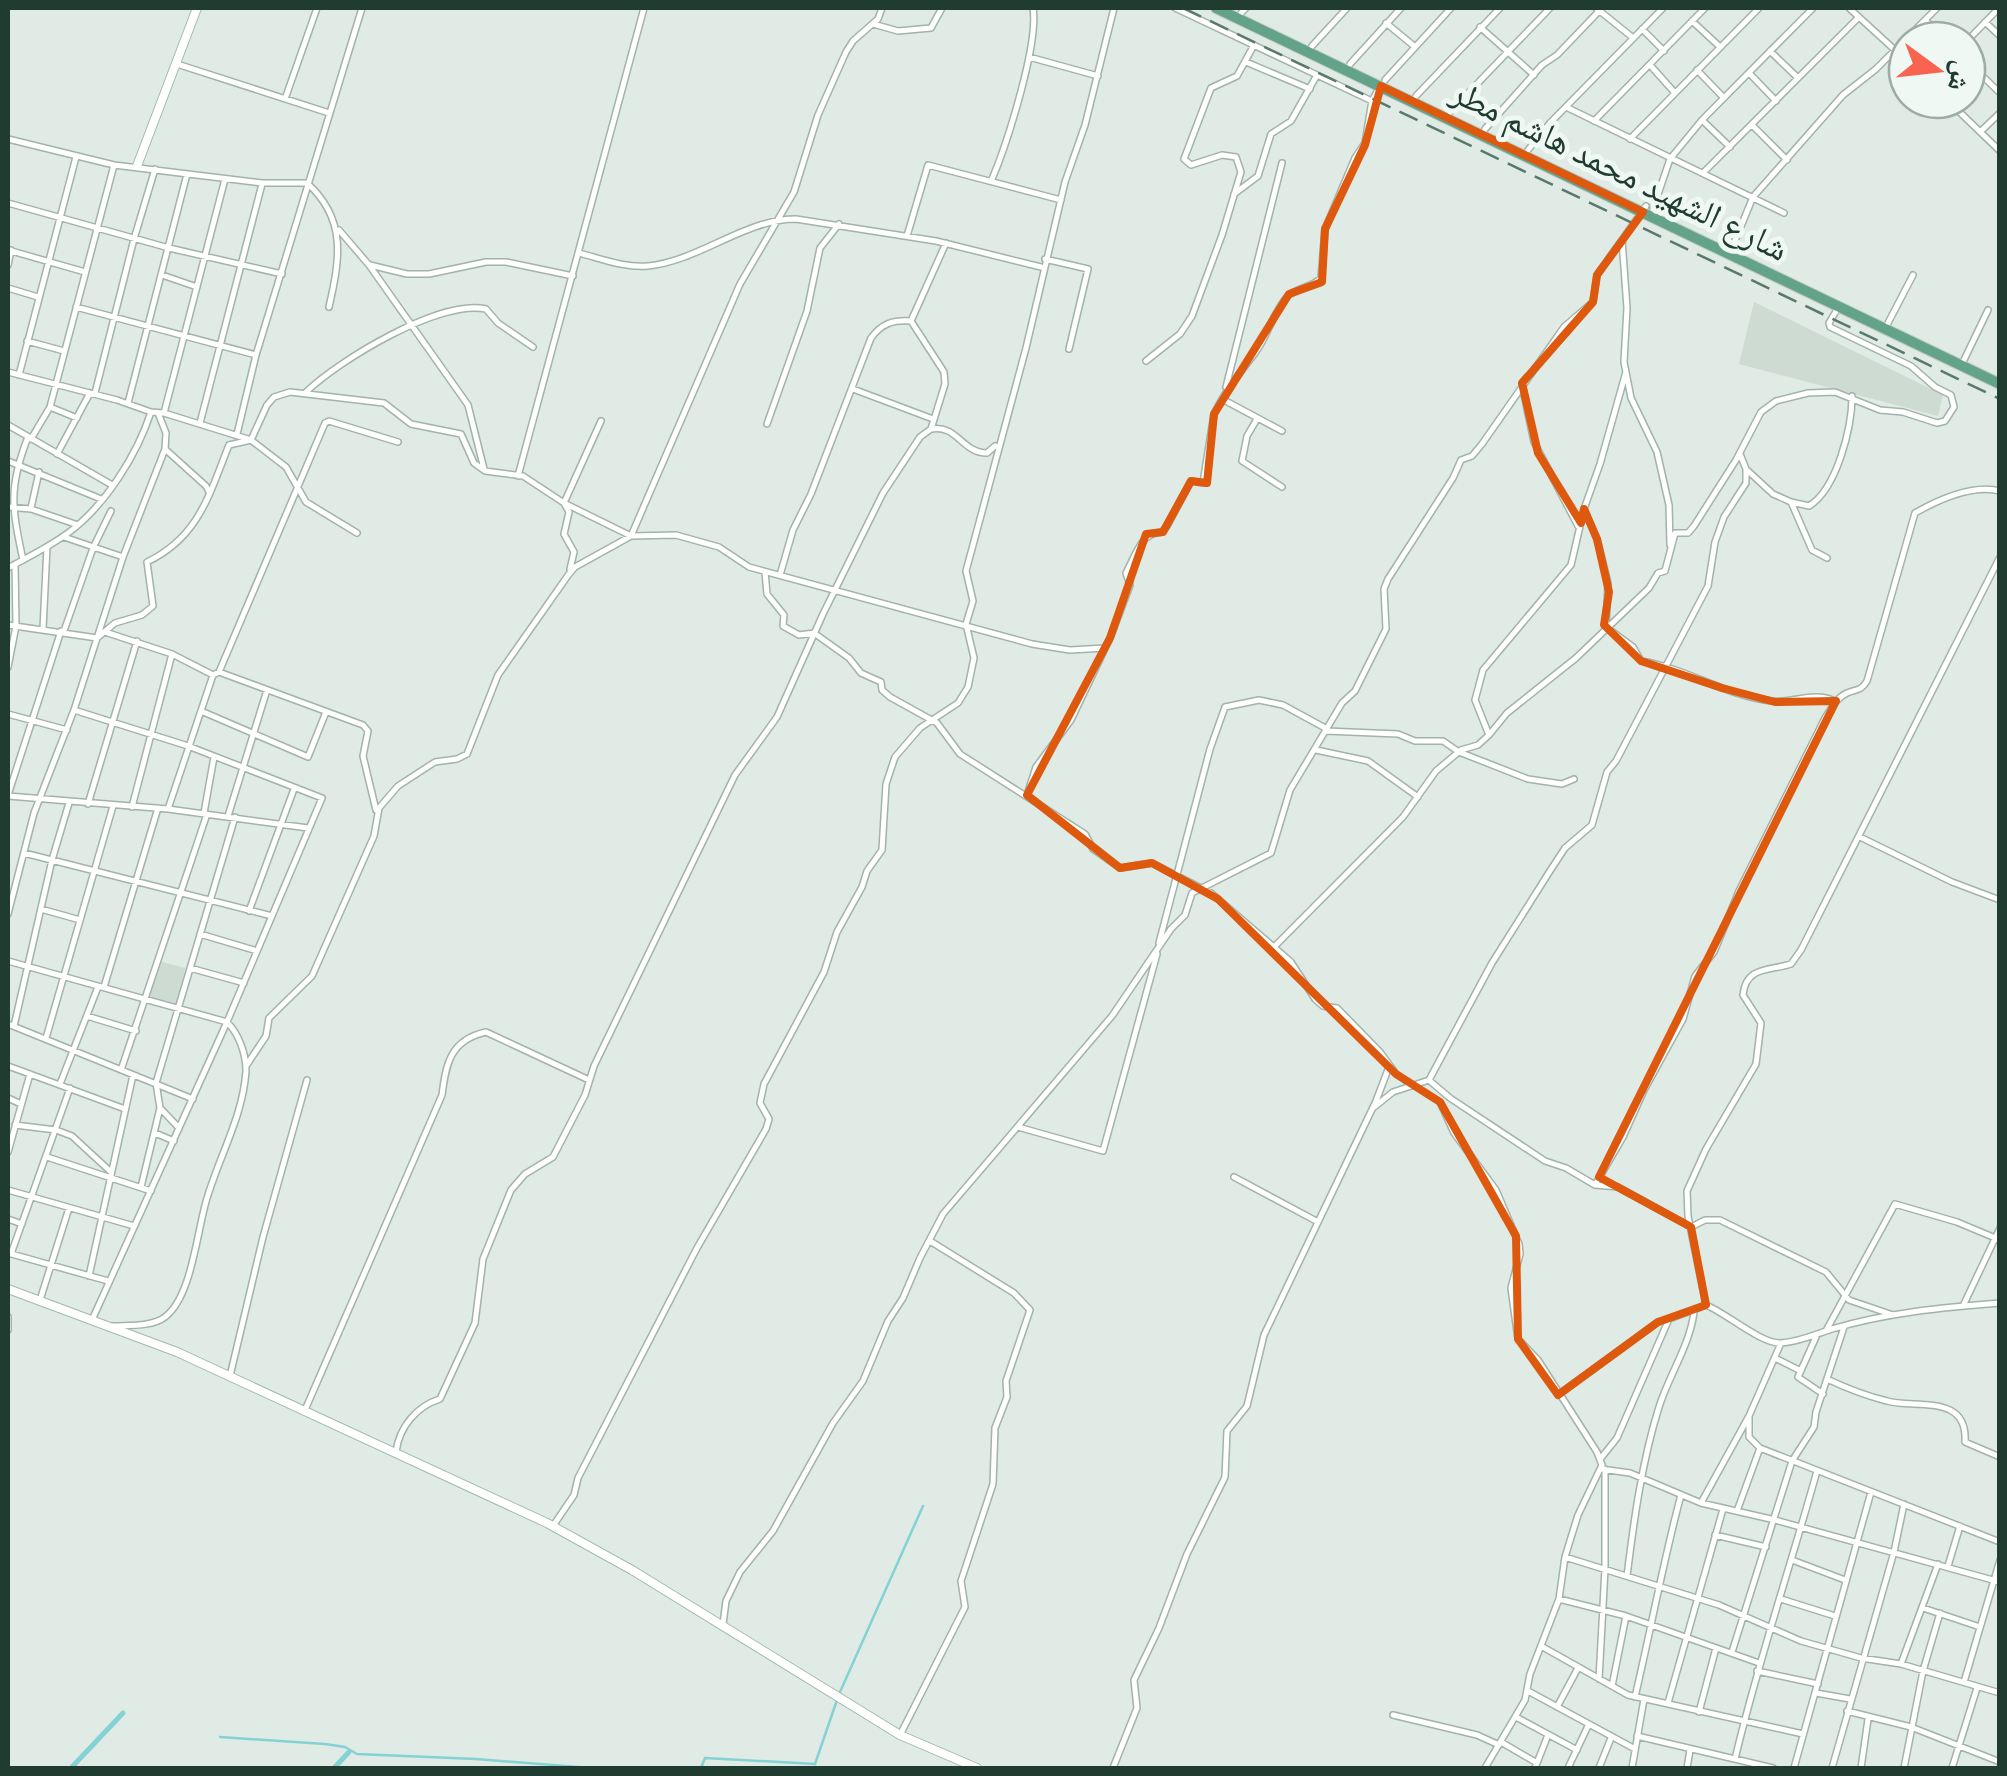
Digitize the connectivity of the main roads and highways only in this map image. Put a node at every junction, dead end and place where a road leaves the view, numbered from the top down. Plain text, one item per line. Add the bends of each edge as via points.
1 (1216, 8) edge
2 (1239, 9) edge
3 (1329, 57) junction
4 (1383, 83) junction
5 (1647, 209) junction
6 (2000, 381) edge

1 - 3 main road, شارع الشهيد محمد هاشم مطر
2 - 3 main road, شارع الشهيد محمد هاشم مطر
3 - 4 main road, شارع الشهيد محمد هاشم مطر
3 - 4 main road, شارع الشهيد محمد هاشم مطر
4 - 5 main road, شارع الشهيد محمد هاشم مطر
4 - 5 main road, شارع الشهيد محمد هاشم مطر
5 - 6 main road, شارع الشهيد محمد هاشم مطر
5 - 6 main road, شارع الشهيد محمد هاشم مطر

